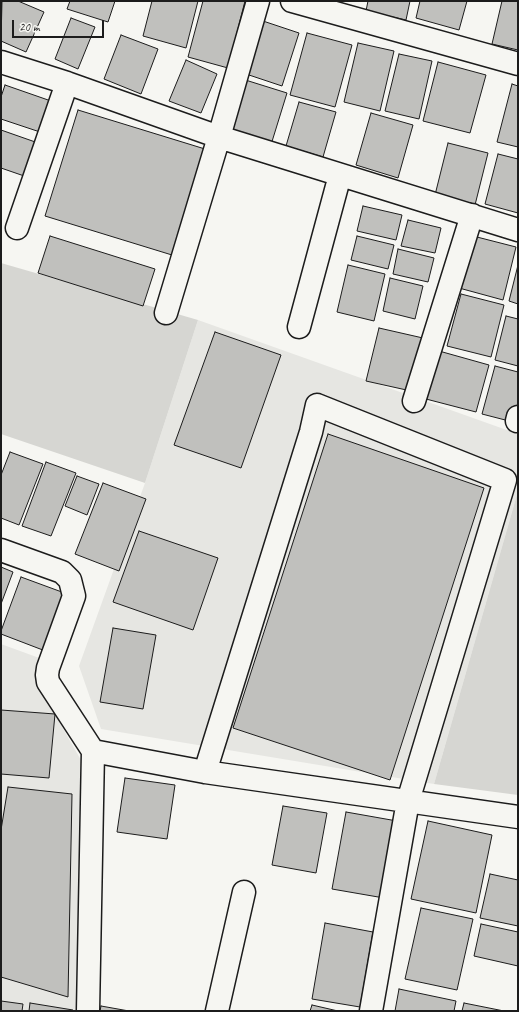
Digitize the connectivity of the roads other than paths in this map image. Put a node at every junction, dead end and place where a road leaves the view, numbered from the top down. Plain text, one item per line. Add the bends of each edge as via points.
1 (258, 1) edge
2 (292, 1) edge
3 (1, 62) edge
4 (518, 64) edge
5 (67, 83) junction
6 (219, 137) junction
7 (340, 175) junction
8 (472, 216) junction
9 (17, 228) dead end
10 (518, 230) edge
11 (166, 313) dead end
12 (299, 327) dead end
13 (414, 401) dead end
14 (1, 550) edge
15 (94, 751) junction
16 (205, 772) junction
17 (408, 801) junction
18 (518, 817) edge
19 (244, 892) dead end
20 (88, 1011) edge
21 (217, 1011) edge
22 (371, 1011) edge

1 - 6 street
2 - 4 street
3 - 5 street
5 - 6 street
5 - 9 street
6 - 7 street
6 - 11 street
7 - 8 street
7 - 12 street
8 - 10 street
8 - 13 street
14 - 15 street via 62,572 70,580 74,596 47,675 48,682
15 - 16 street
15 - 20 street
16 - 17 street
16 - 17 street via 311,432 317,405 505,480
17 - 18 street
17 - 22 street
19 - 21 street

